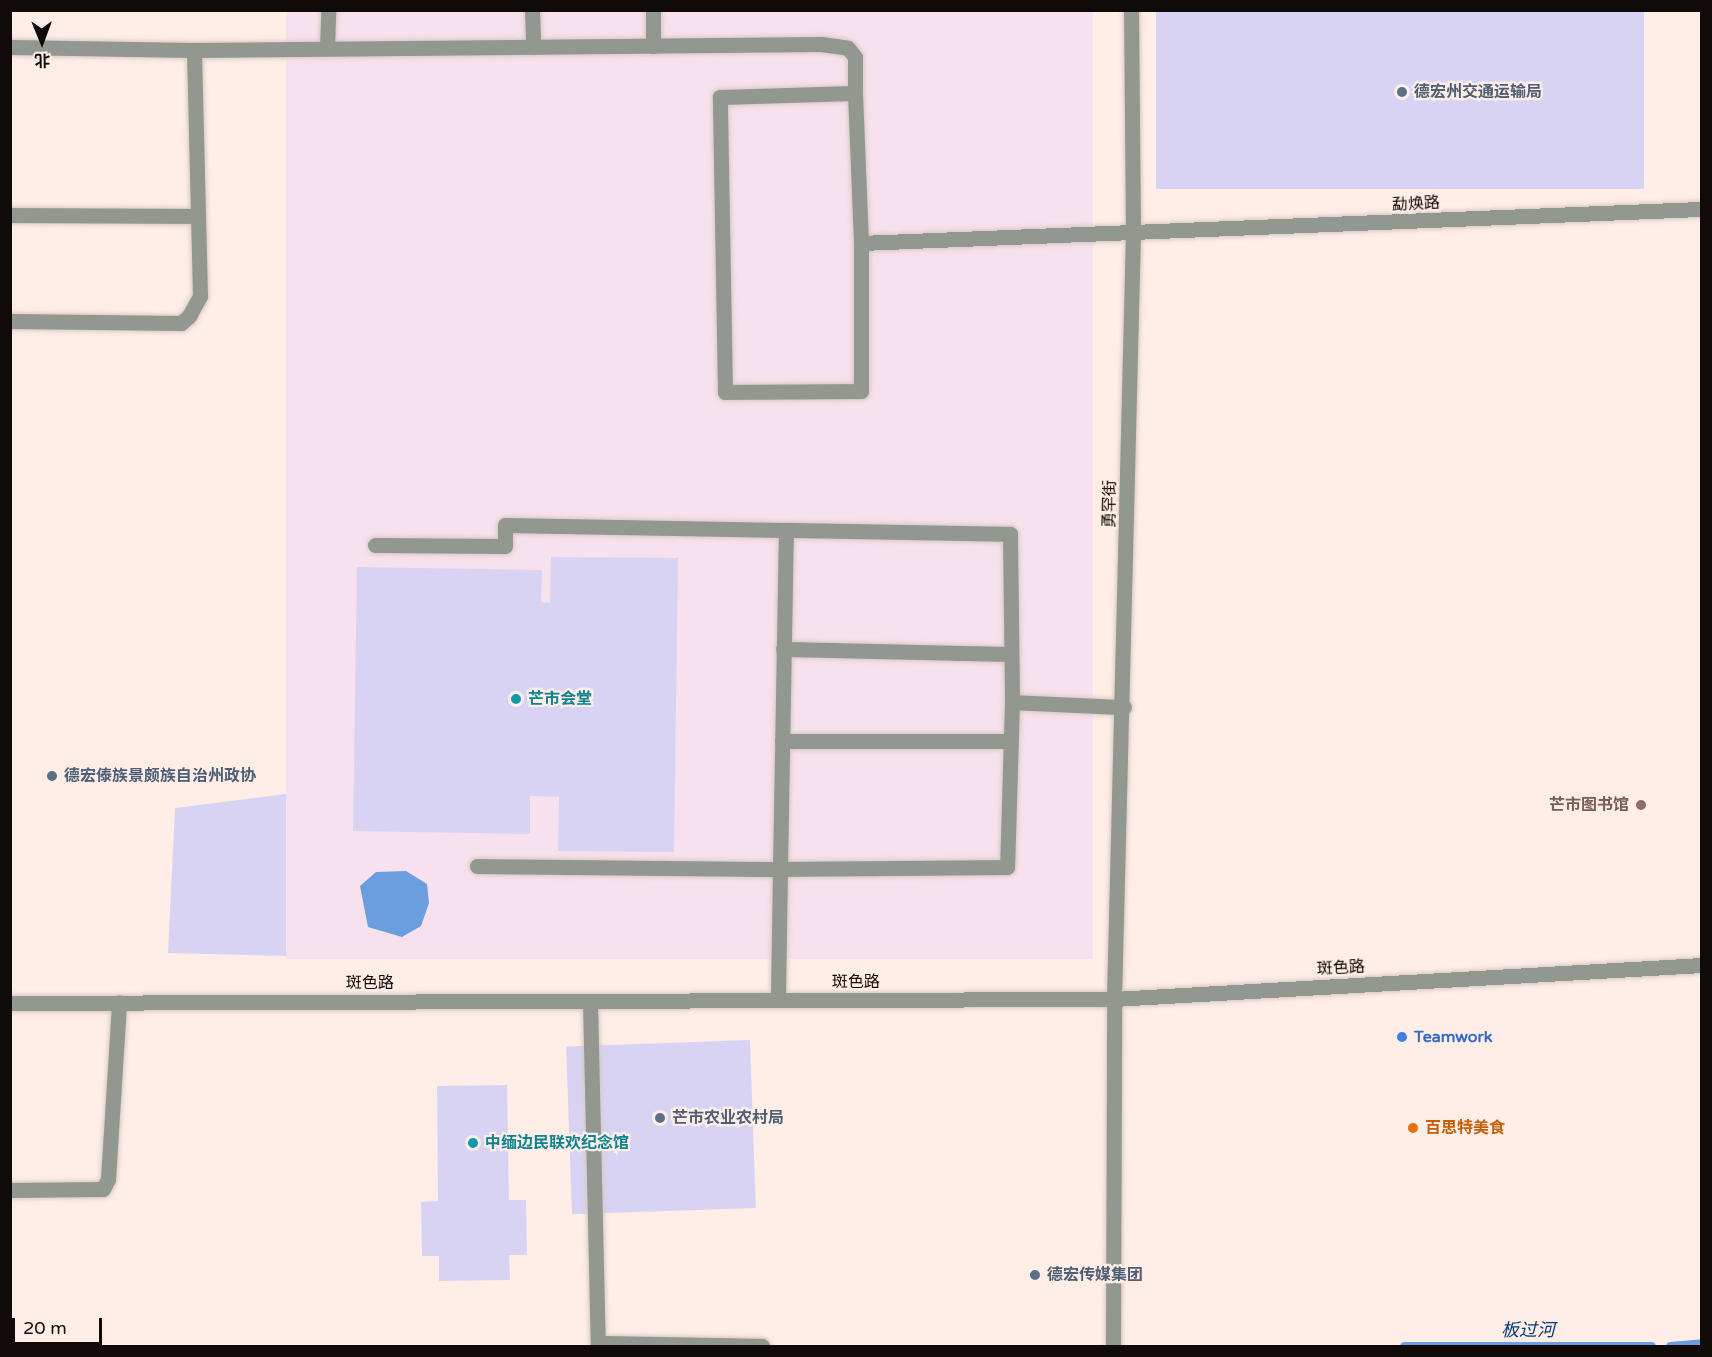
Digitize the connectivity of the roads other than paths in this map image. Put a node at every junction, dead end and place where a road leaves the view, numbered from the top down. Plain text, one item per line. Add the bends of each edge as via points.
1 (328, 10) edge
2 (532, 10) edge
3 (653, 10) edge
4 (1131, 10) edge
5 (653, 46) junction
6 (10, 47) edge
7 (533, 47) junction
8 (327, 48) junction
9 (194, 50) junction
10 (855, 93) junction
11 (1701, 209) edge
12 (10, 214) edge
13 (198, 216) junction
14 (1133, 234) junction
15 (861, 243) junction
16 (10, 321) edge
17 (786, 530) junction
18 (375, 545) dead end
19 (783, 649) junction
20 (1011, 654) junction
21 (1012, 702) junction
22 (1124, 707) junction
23 (782, 741) junction
24 (1010, 741) junction
25 (477, 866) dead end
26 (780, 869) junction
27 (1701, 965) edge
28 (1114, 999) junction
29 (778, 1000) junction
30 (590, 1001) junction
31 (119, 1002) junction
32 (10, 1003) edge
33 (10, 1190) edge
34 (762, 1346) edge
35 (1113, 1347) edge

1 - 8 street
2 - 7 street
3 - 5 street
4 - 14 street, 勇罕街
5 - 7 street
5 - 10 street via 821,44 848,48 855,57
6 - 9 street
7 - 8 street
8 - 9 street
9 - 13 street
10 - 15 street
10 - 15 street via 720,97 725,392 861,391
11 - 14 street, 勐焕路
12 - 13 street
13 - 16 street via 200,296 181,322
14 - 15 street, 勐焕路
14 - 22 street, 勇罕街
17 - 18 street via 505,525 505,546
17 - 19 street
17 - 20 street via 1010,534
19 - 20 street
19 - 23 street
20 - 21 street
21 - 22 street
21 - 24 street
22 - 28 street, 勇罕街
23 - 24 street
23 - 26 street
24 - 26 street via 1007,867
25 - 26 street
26 - 29 street
27 - 28 street, 斑色路
28 - 29 street, 斑色路
28 - 35 street, 勇罕街
29 - 30 street, 斑色路
30 - 31 street, 斑色路
30 - 34 street via 598,1343
31 - 32 street, 斑色路
31 - 33 street via 108,1179 103,1189

